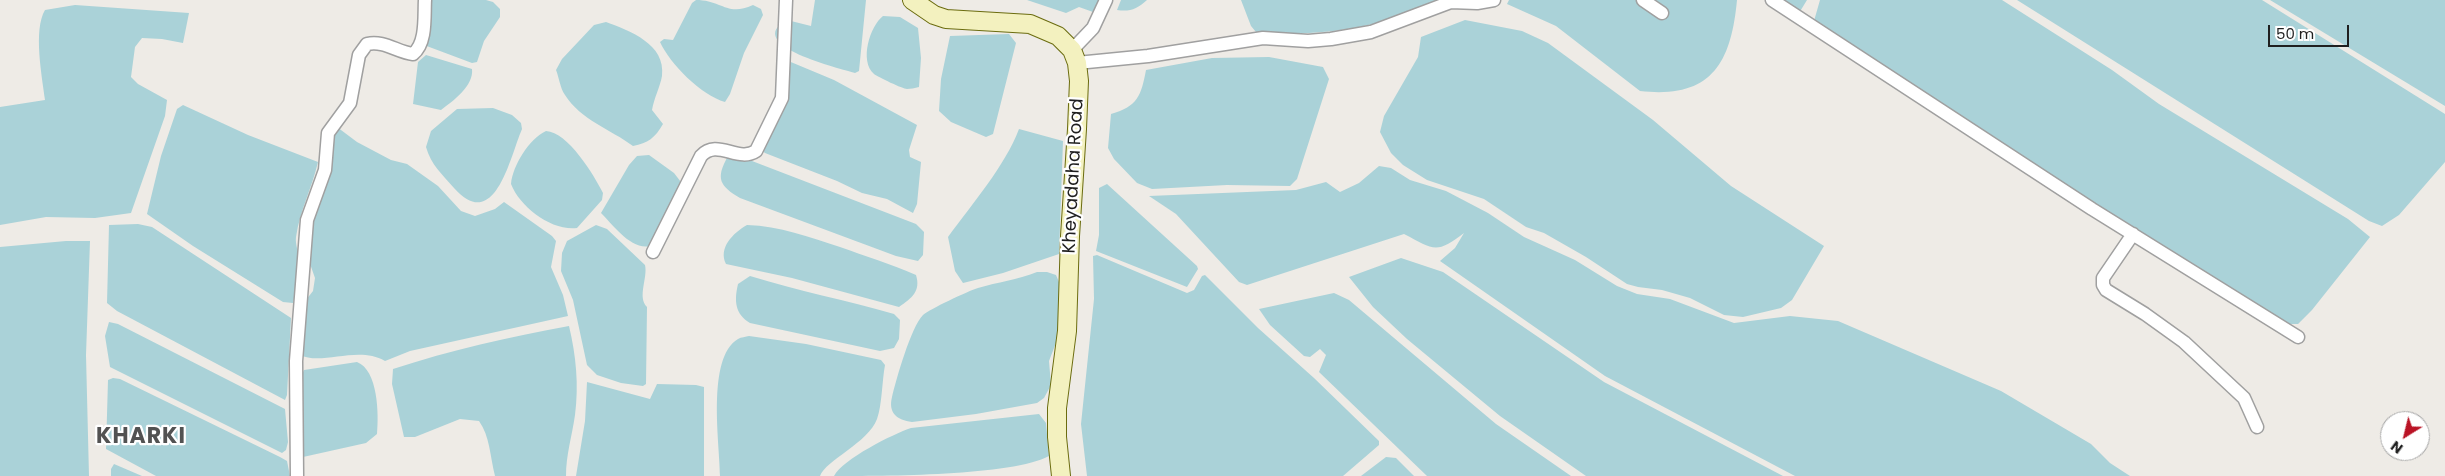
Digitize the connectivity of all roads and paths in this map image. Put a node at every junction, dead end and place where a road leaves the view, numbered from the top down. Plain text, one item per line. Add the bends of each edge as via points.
1 (425, 0) edge
2 (786, 0) edge
3 (912, 0) edge
4 (1106, 0) edge
5 (1494, 0) edge
6 (1643, 0) edge
7 (1772, 0) edge
8 (1662, 13) dead end
9 (1083, 53) junction
10 (2133, 234) junction
11 (653, 252) dead end
12 (2298, 337) dead end
13 (2257, 428) dead end
14 (297, 476) edge
15 (1061, 476) edge

1 - 14 street via 422,40 417,50 413,54 381,44 367,44 359,55 350,103 328,133 325,170 305,232 296,360
2 - 11 street via 782,98 756,151 743,155 714,148 706,150
3 - 9 main road via 946,19 1030,24 1058,36
4 - 9 street
5 - 9 street via 1451,2 1371,32 1331,39 1263,38 1148,56
6 - 8 street
7 - 10 street
9 - 15 main road, Kheyadaha Road via 1067,331 1057,408 1056,437
10 - 12 street
10 - 13 street via 2104,278 2106,290 2190,348 2244,398

